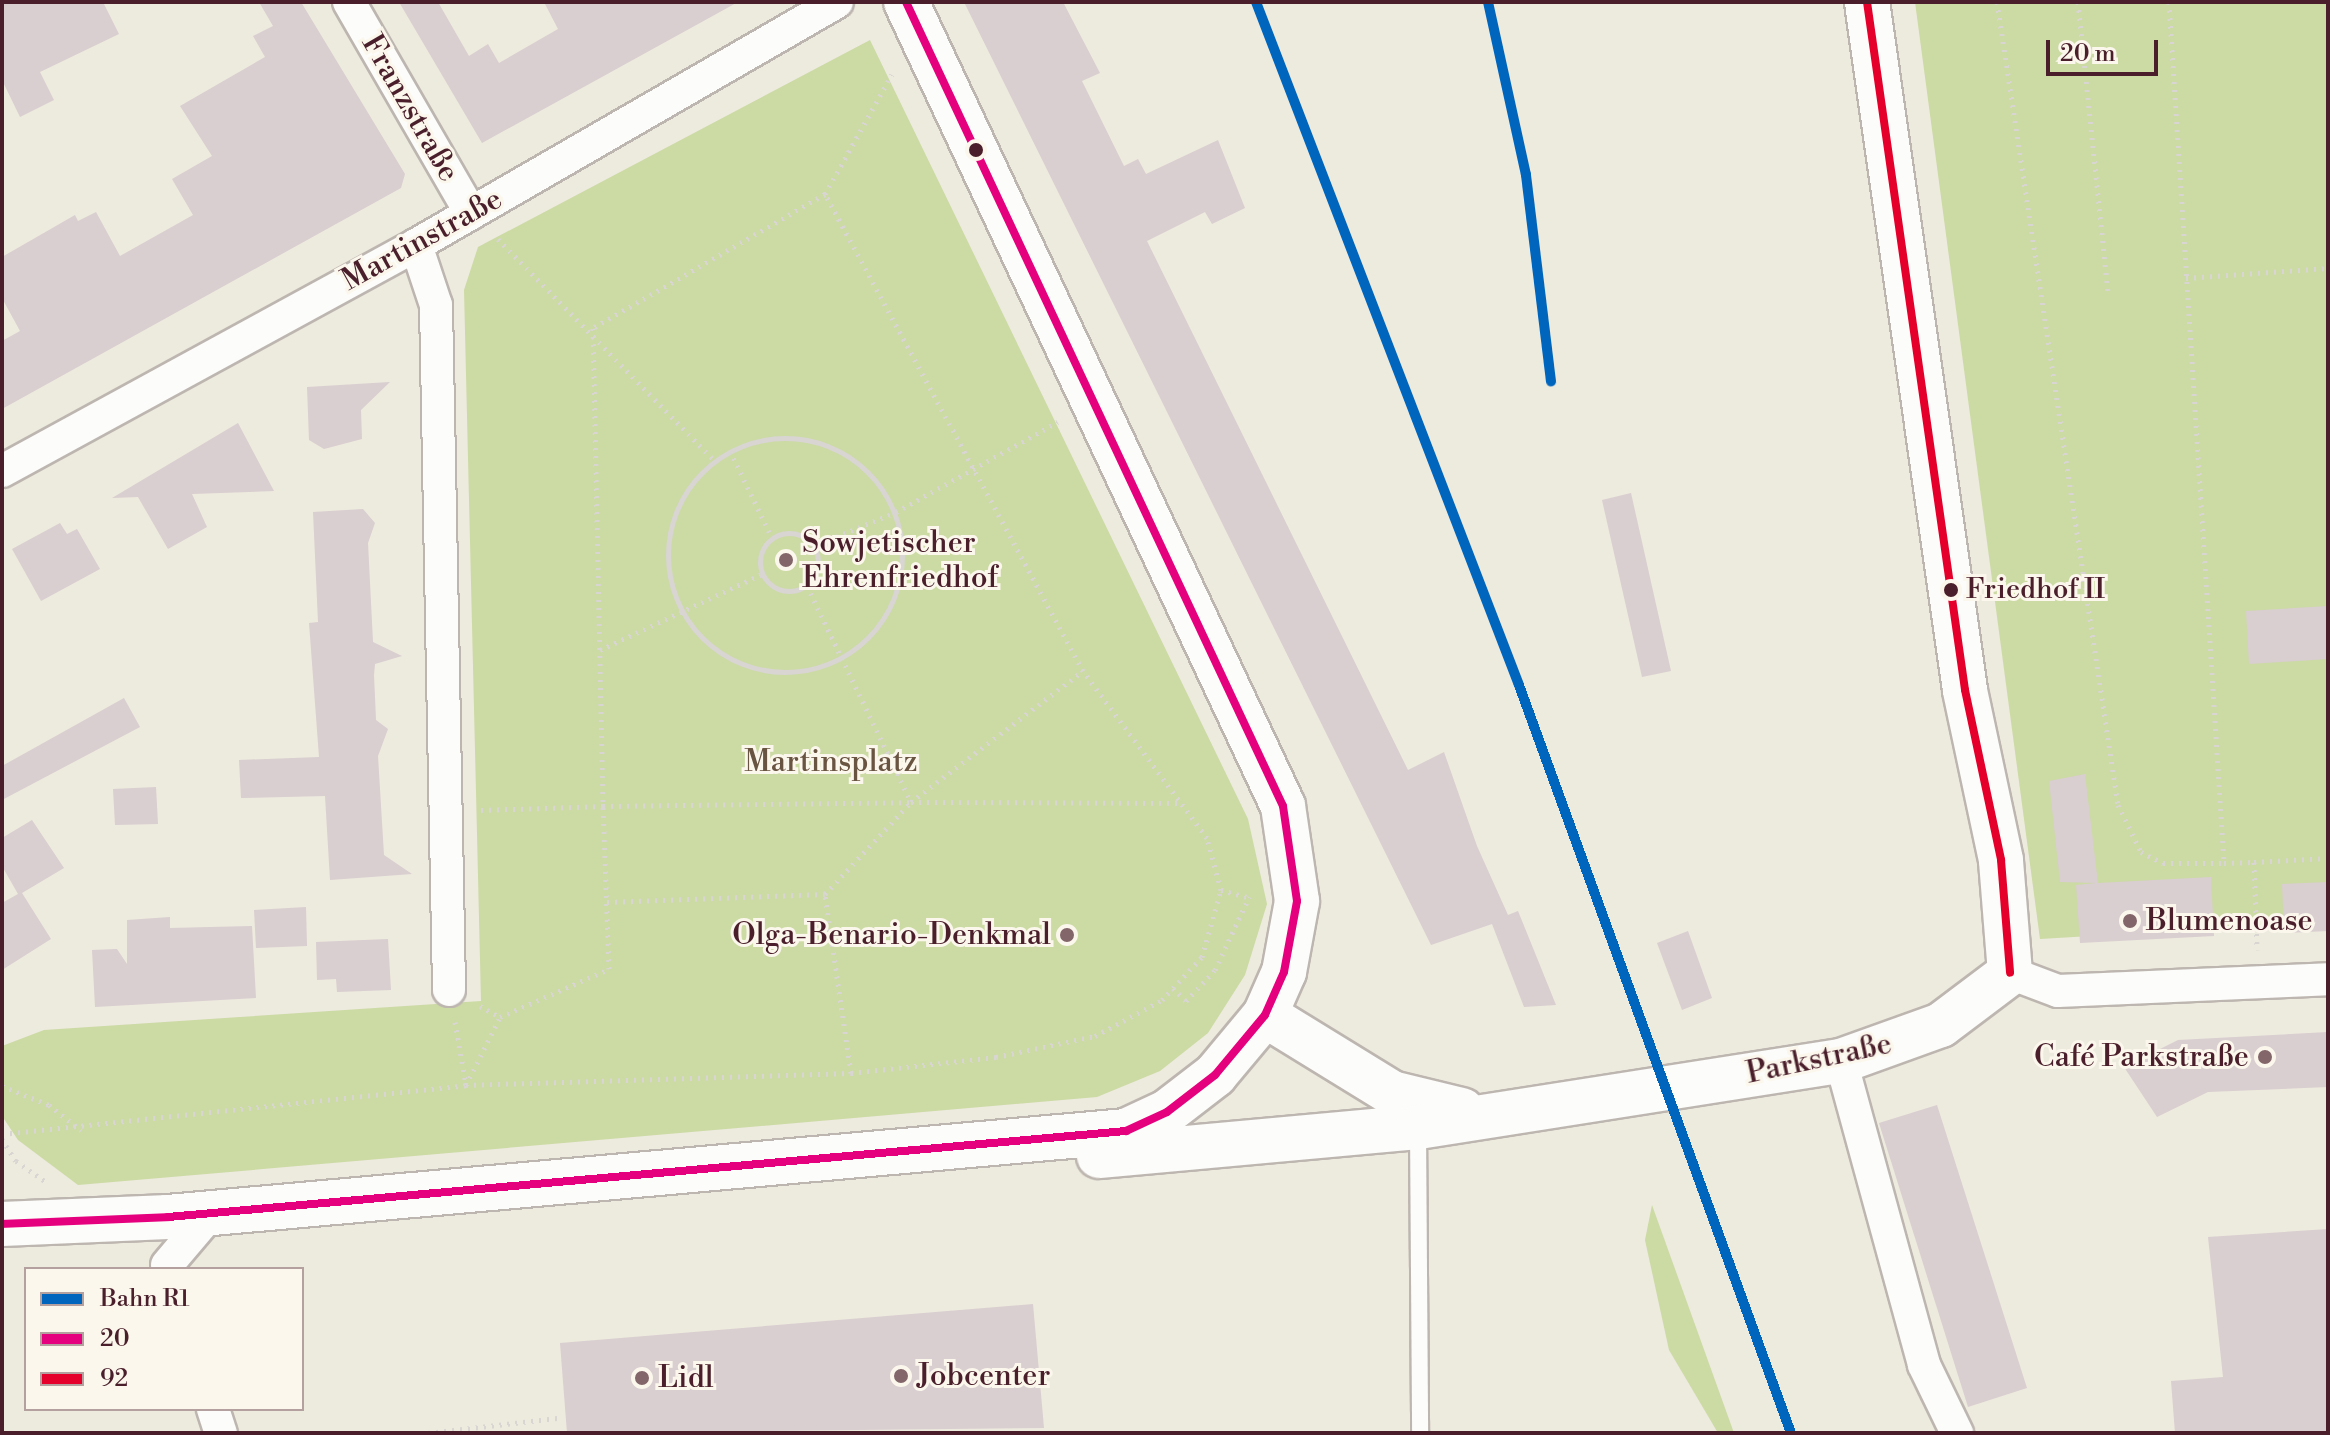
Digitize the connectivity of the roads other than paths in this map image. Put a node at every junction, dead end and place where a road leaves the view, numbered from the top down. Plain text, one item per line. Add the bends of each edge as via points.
1 (349, 2) edge
2 (837, 2) edge
3 (906, 2) edge
4 (1867, 2) edge
5 (471, 213) junction
6 (416, 245) junction
7 (2, 471) edge
8 (2010, 973) junction
9 (2328, 979) edge
10 (449, 990) dead end
11 (1265, 1015) junction
12 (1841, 1061) junction
13 (1480, 1112) junction
14 (1418, 1127) junction
15 (825, 1159) junction
16 (211, 1213) junction
17 (135, 1220) junction
18 (2, 1224) edge
19 (168, 1267) edge
20 (214, 1411) edge
21 (221, 1433) edge
22 (1420, 1433) edge
23 (1957, 1433) edge

1 - 5 street, Franzstraße
2 - 5 street, Martinstraße
3 - 11 street via 1283,806 1297,901 1284,972
4 - 8 street via 1965,690 2001,860
5 - 6 street, Martinstraße
6 - 7 street, Martinstraße
6 - 10 street via 436,305
8 - 9 street via 2058,991
8 - 12 street, Parkstraße via 1953,1019
11 - 13 street, Parkstraße via 1392,1093
11 - 15 street via 1215,1075 1167,1112 1126,1131
12 - 13 street, Parkstraße
12 - 23 street via 1924,1365
13 - 14 street, Parkstraße
14 - 15 street, Parkstraße via 836,1180
14 - 22 lane
15 - 16 street
16 - 17 street
16 - 19 street
17 - 18 street
17 - 19 street
20 - 21 street

